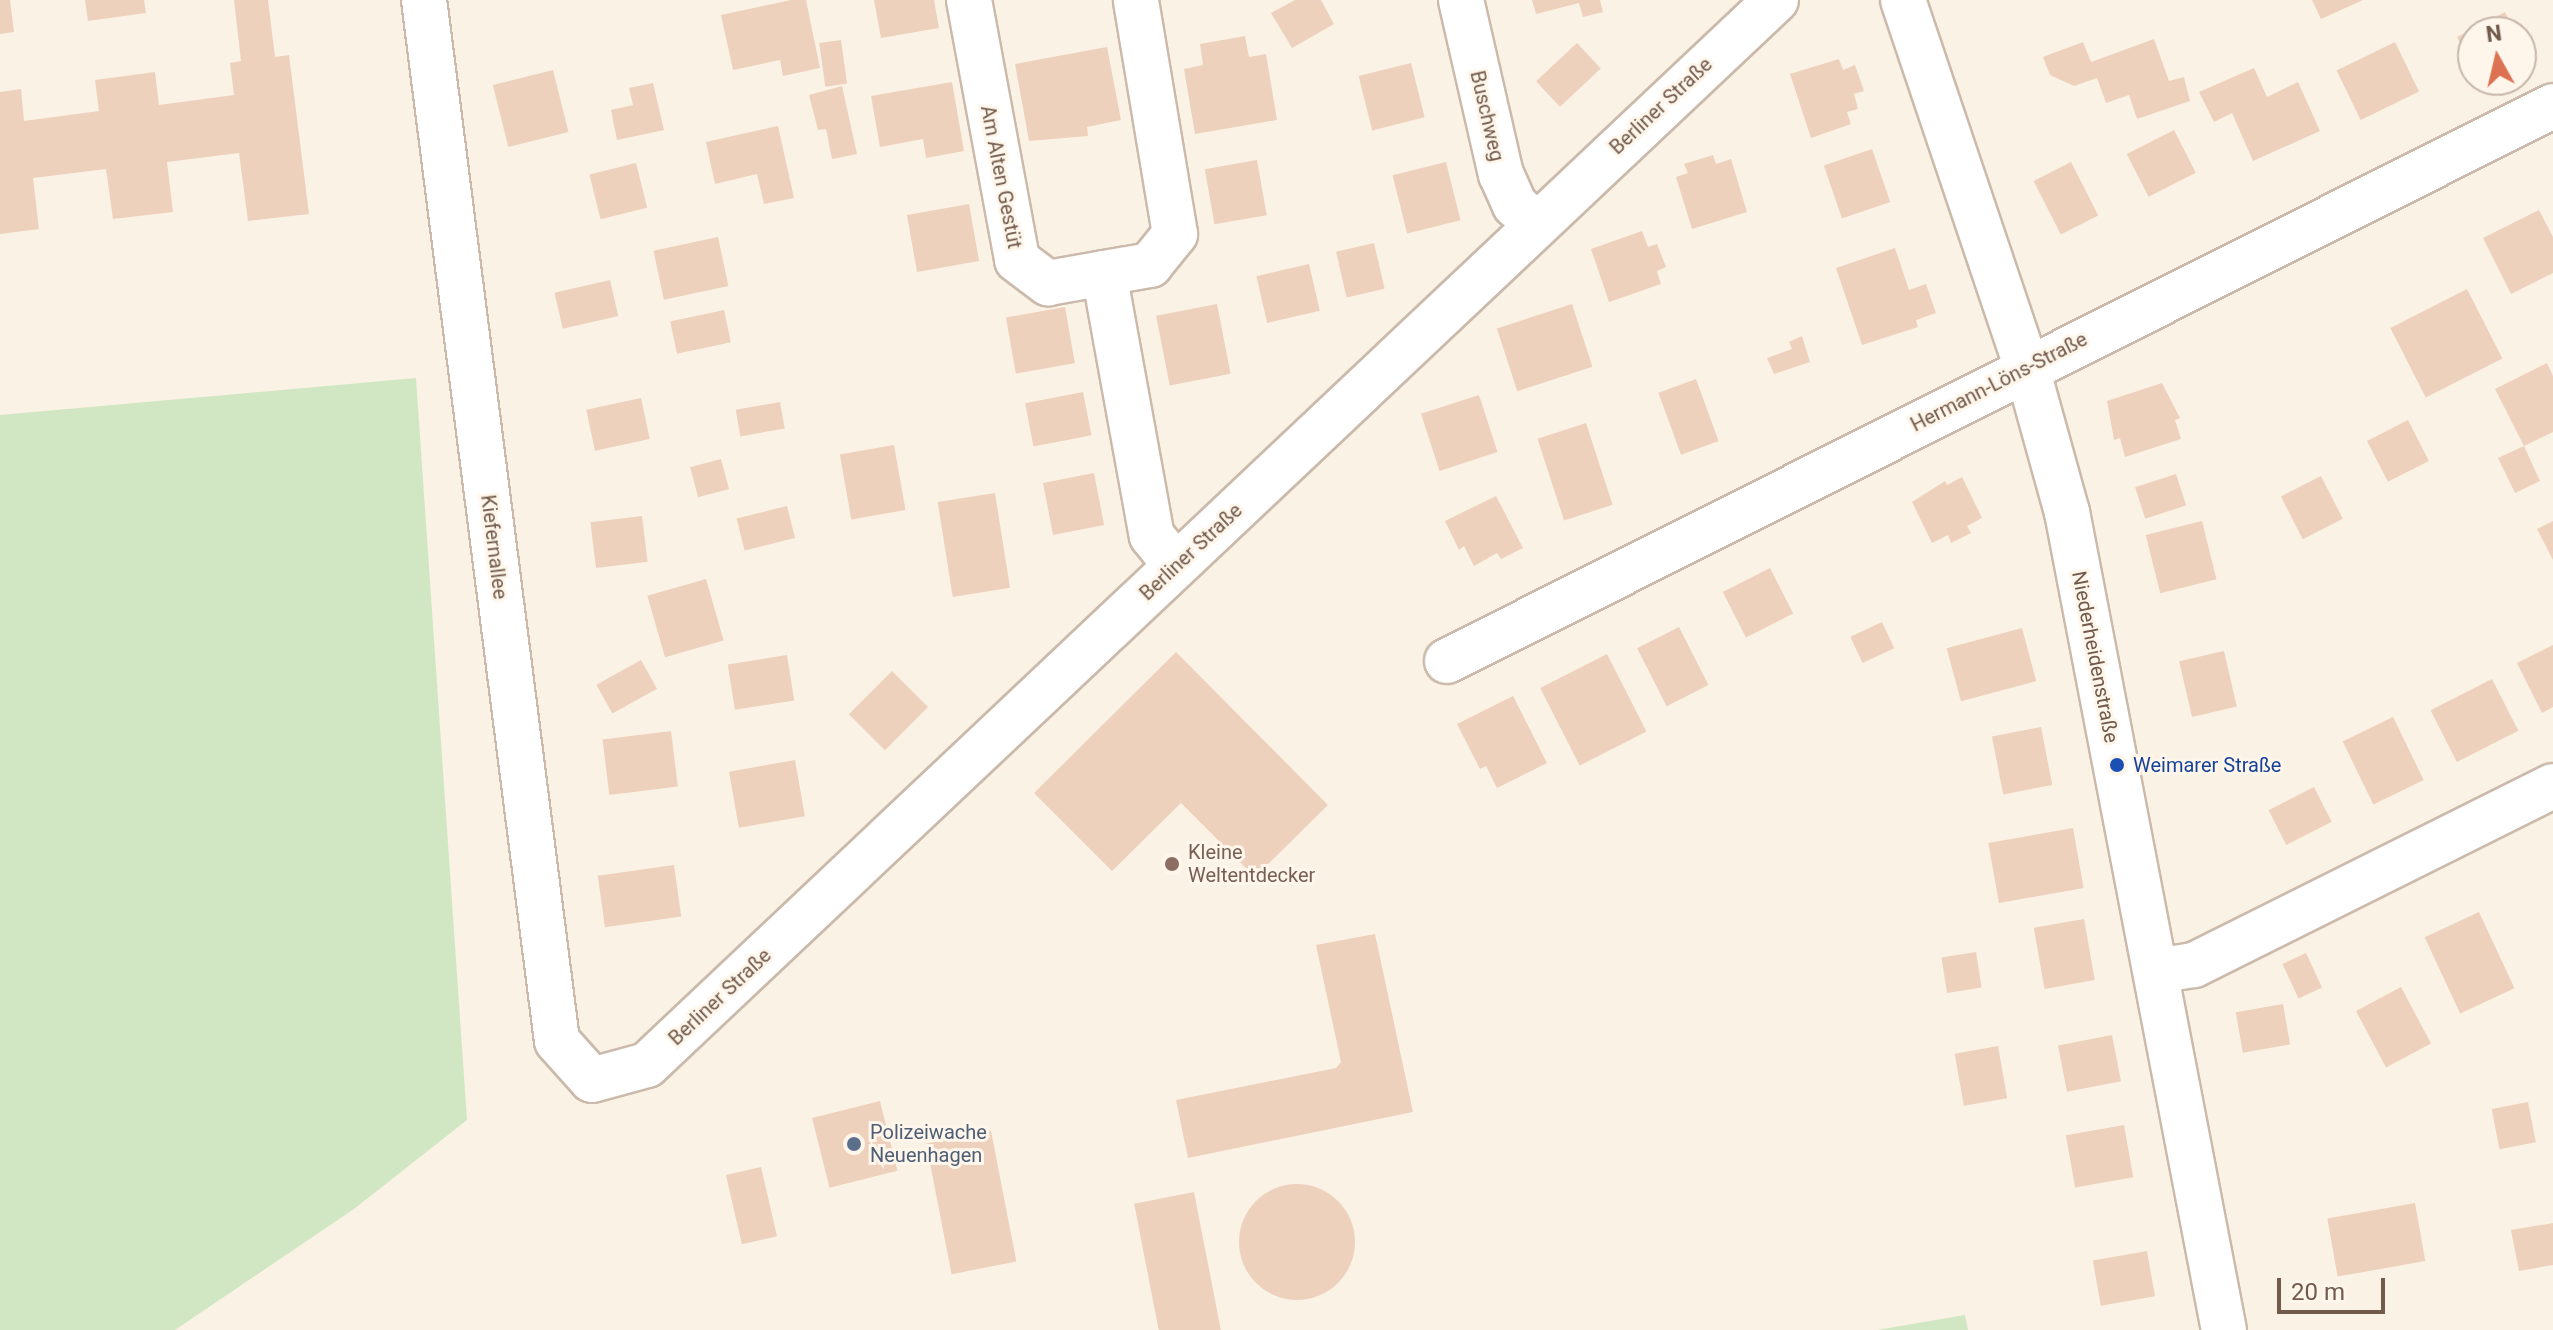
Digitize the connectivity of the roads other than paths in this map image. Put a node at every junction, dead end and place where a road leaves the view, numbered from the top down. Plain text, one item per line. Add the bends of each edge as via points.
1 (424, 0) edge
2 (969, 0) edge
3 (1136, 0) edge
4 (1461, 0) edge
5 (1776, 0) edge
6 (1903, 0) edge
7 (2553, 106) edge
8 (1535, 223) junction
9 (1104, 273) junction
10 (2027, 368) junction
11 (1176, 566) junction
12 (1447, 661) dead end
13 (2553, 786) edge
14 (2156, 971) junction
15 (592, 1080) joint
16 (2224, 1330) edge

1 - 15 street, Kiefernallee via 557,1041
2 - 9 street, Am Alten Gestüt via 1017,260 1048,283
3 - 9 street, Am Alten Gestüt via 1175,234 1150,265
4 - 8 street, Buschweg via 1501,174 1515,205
5 - 8 street, Berliner Straße
6 - 10 street, Niederheidenstraße
7 - 10 street, Hermann-Löns-Straße
8 - 11 street, Berliner Straße
9 - 11 street via 1152,536
10 - 12 street, Hermann-Löns-Straße
10 - 14 street, Niederheidenstraße via 2067,512
11 - 15 street, Berliner Straße via 647,1065
13 - 14 street via 2194,965
14 - 16 street, Niederheidenstraße

